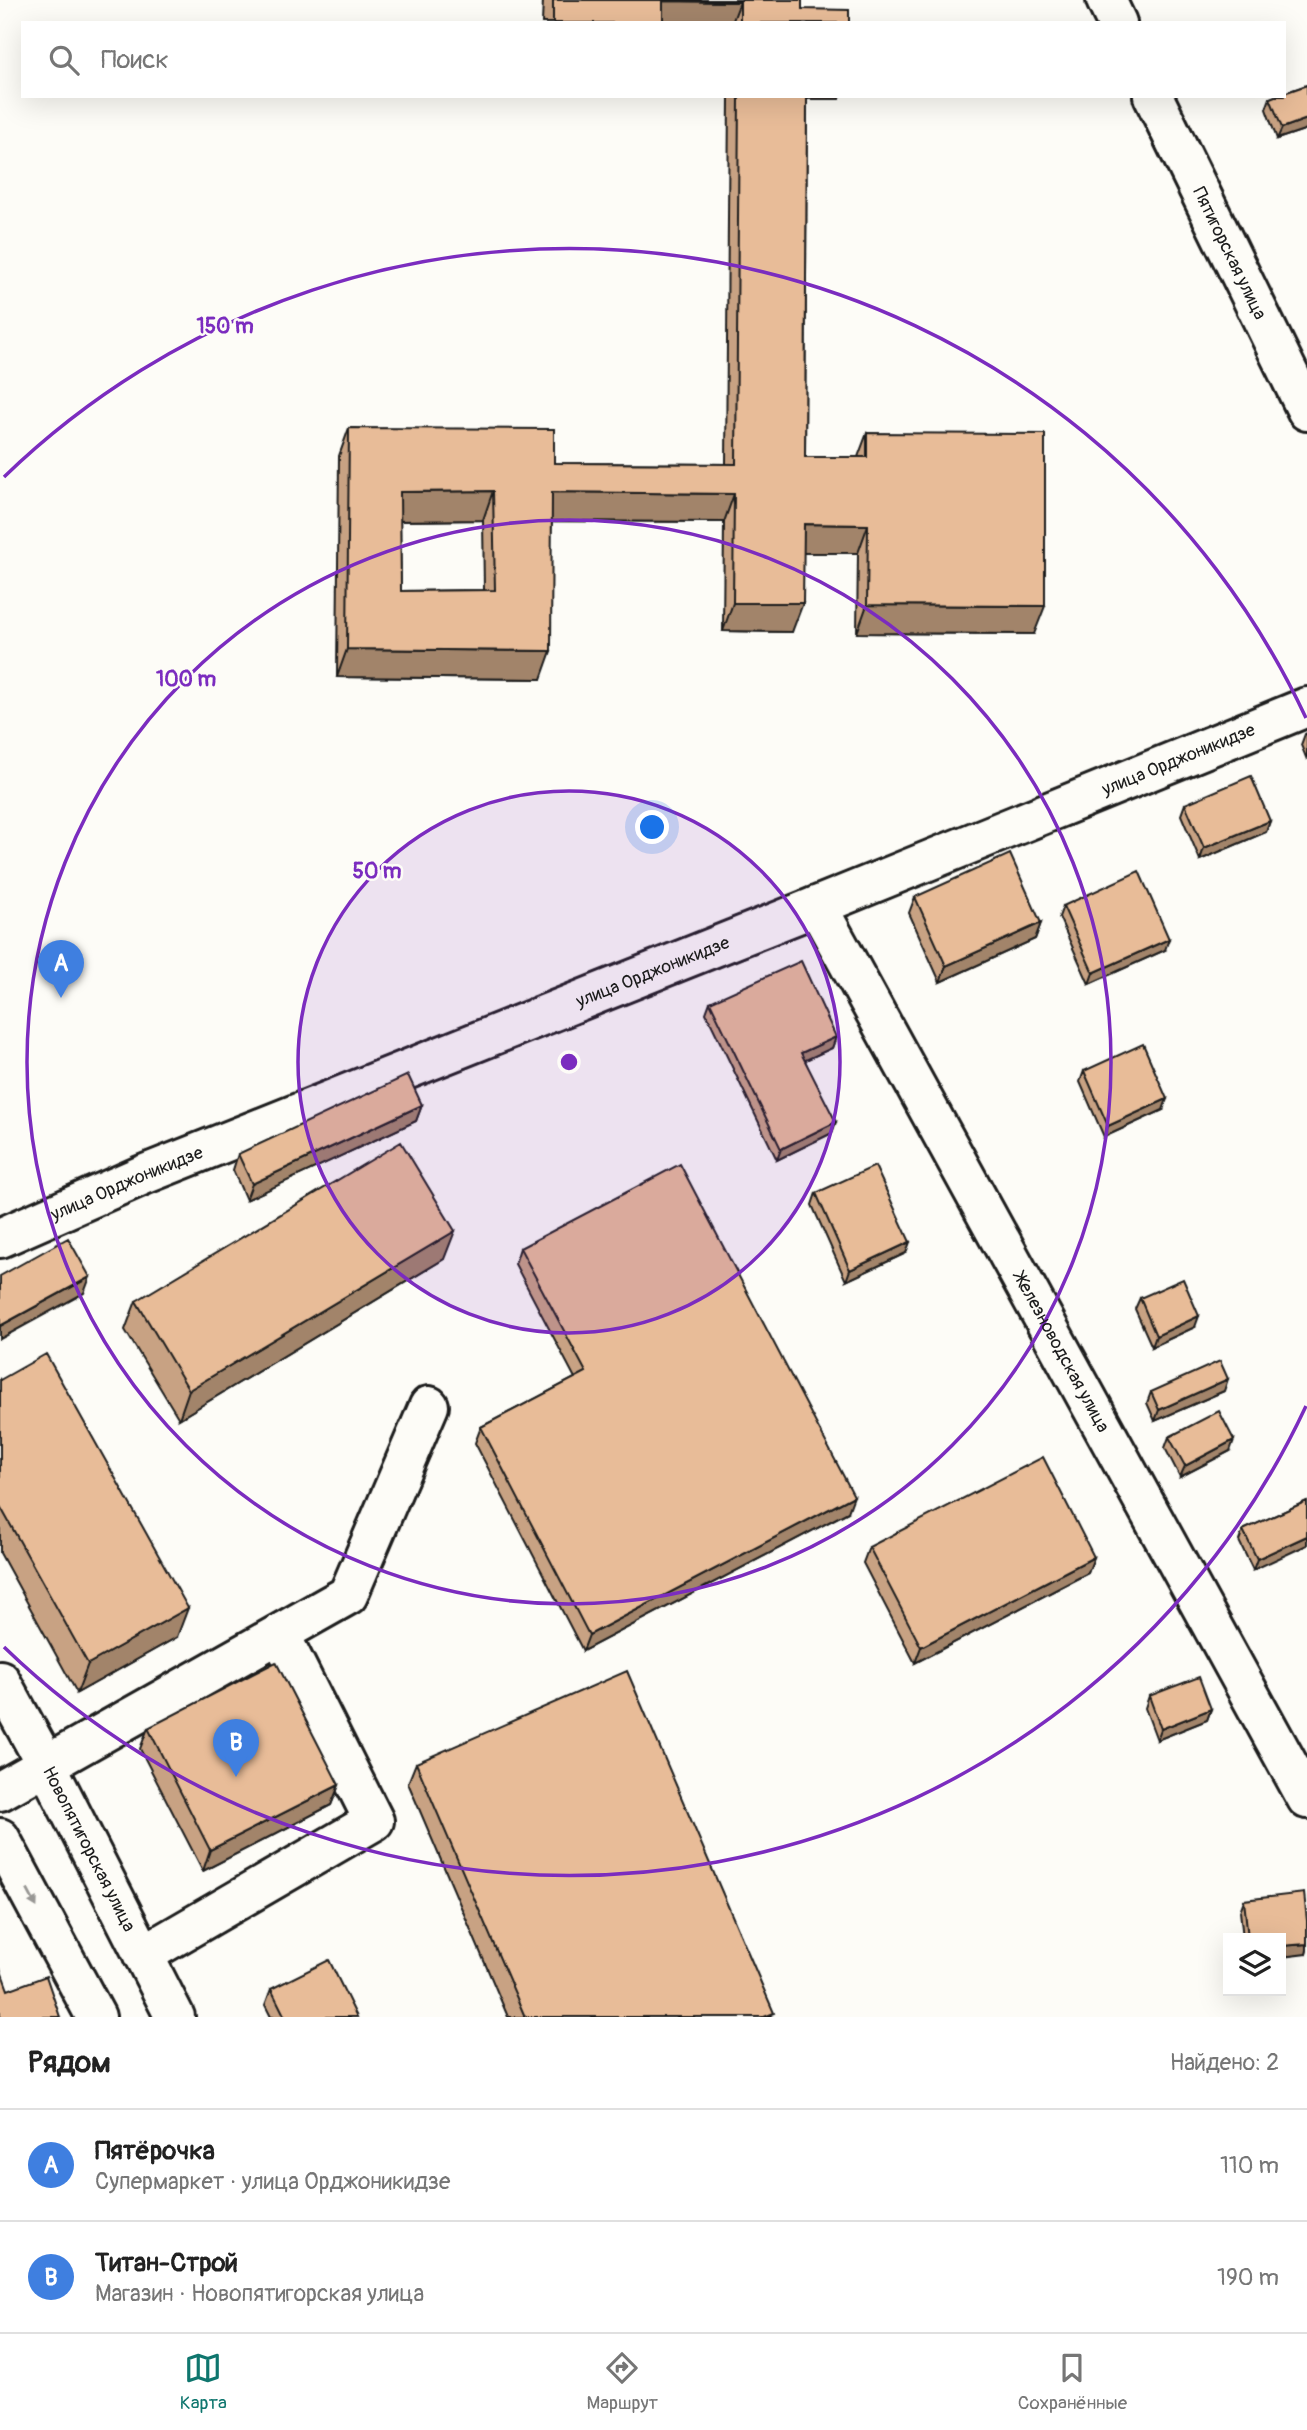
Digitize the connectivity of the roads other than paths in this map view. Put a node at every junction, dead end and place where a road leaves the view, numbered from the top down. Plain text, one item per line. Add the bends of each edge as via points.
1 (1106, 0) edge
2 (1117, 21) edge
3 (1154, 98) edge
4 (1307, 411) edge
5 (1307, 707) edge
6 (817, 906) junction
7 (0, 1238) edge
8 (429, 1406) dead end
9 (281, 1634) junction
10 (0, 1680) edge
11 (47, 1766) junction
12 (0, 1791) edge
13 (1307, 1799) edge
14 (0, 1838) edge
15 (143, 1955) junction
16 (96, 2017) edge
17 (175, 2017) edge

1 - 2 street
3 - 4 street, Пятигорская улица
5 - 6 street, улица Орджоникидзе
6 - 7 street, улица Орджоникидзе via 143,1175
6 - 13 street, Железноводская улица
8 - 9 street via 348,1595
9 - 11 street
9 - 15 street via 374,1821
10 - 11 street, Новопятигорская улица
11 - 12 street
11 - 15 street, Новопятигорская улица
14 -> 16 street
15 - 17 street, Новопятигорская улица

